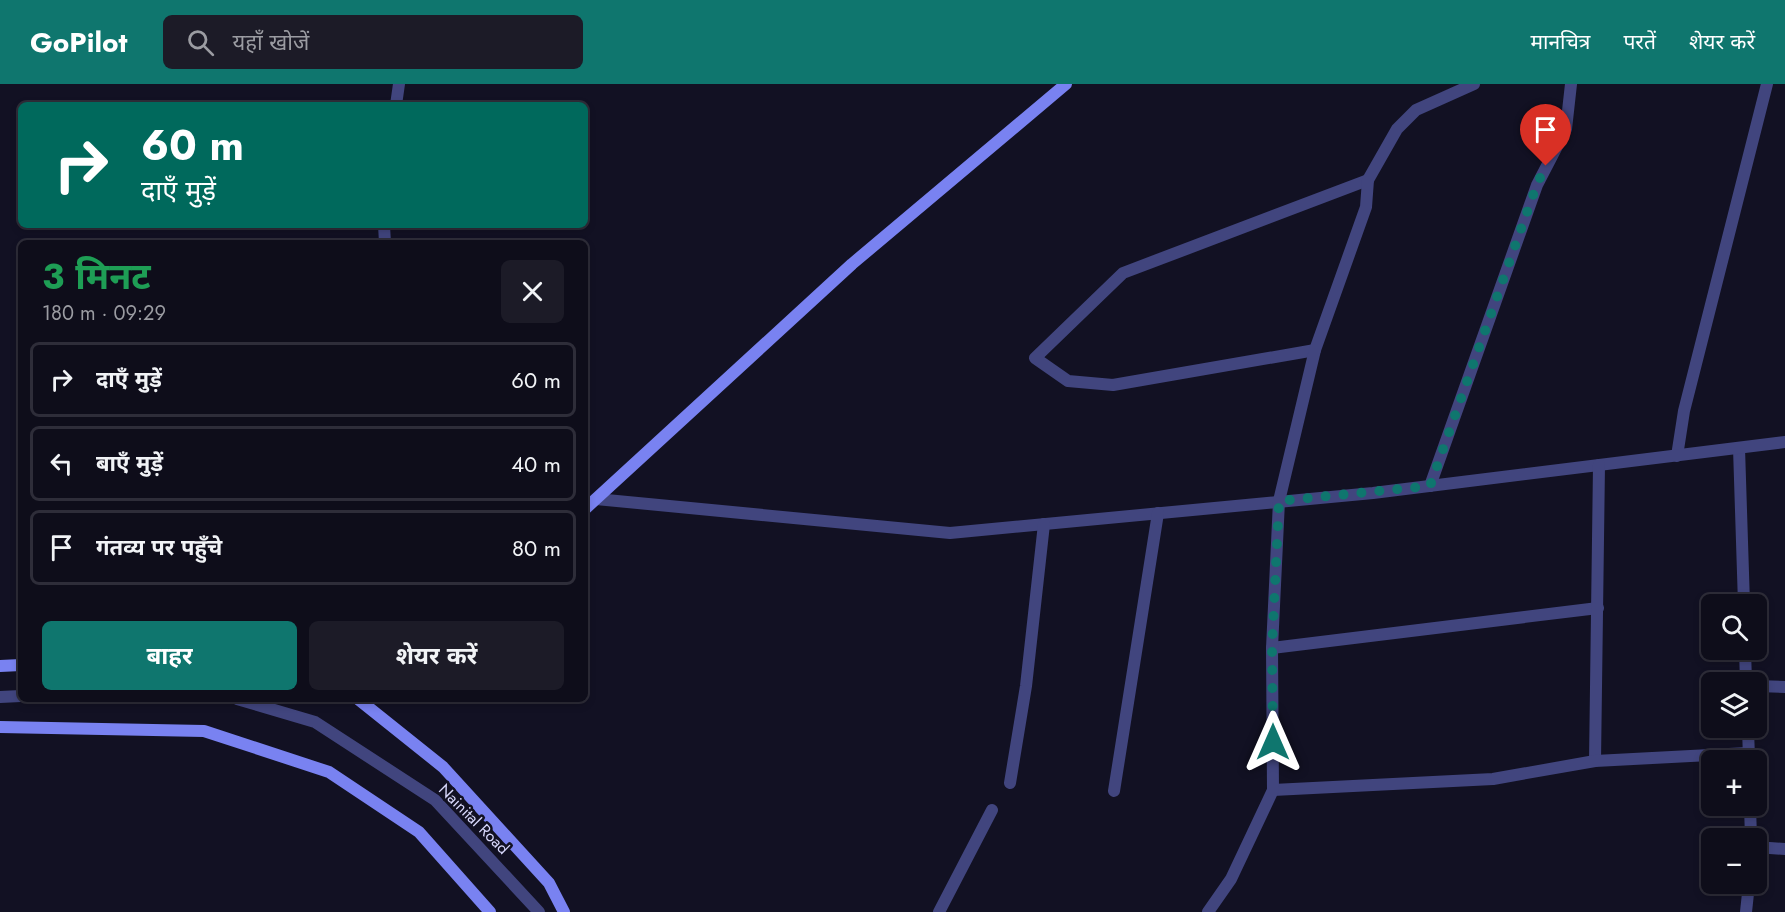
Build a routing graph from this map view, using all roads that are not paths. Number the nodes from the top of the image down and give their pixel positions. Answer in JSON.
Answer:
{"nodes":[{"id":1,"x":399,"y":84,"type":"edge"},
{"id":2,"x":1066,"y":84,"type":"edge"},
{"id":3,"x":1474,"y":84,"type":"edge"},
{"id":4,"x":1571,"y":84,"type":"edge"},
{"id":5,"x":1767,"y":84,"type":"edge"},
{"id":6,"x":396,"y":102,"type":"edge"},
{"id":7,"x":1368,"y":180,"type":"junction"},
{"id":8,"x":1315,"y":350,"type":"junction"},
{"id":9,"x":1785,"y":442,"type":"edge"},
{"id":10,"x":1739,"y":448,"type":"junction"},
{"id":11,"x":1677,"y":456,"type":"junction"},
{"id":12,"x":1599,"y":465,"type":"junction"},
{"id":13,"x":1430,"y":486,"type":"junction"},
{"id":14,"x":596,"y":499,"type":"junction"},
{"id":15,"x":1279,"y":501,"type":"junction"},
{"id":16,"x":588,"y":506,"type":"edge"},
{"id":17,"x":1158,"y":513,"type":"junction"},
{"id":18,"x":1044,"y":524,"type":"junction"},
{"id":19,"x":1744,"y":594,"type":"edge"},
{"id":20,"x":1598,"y":608,"type":"junction"},
{"id":21,"x":1272,"y":648,"type":"junction"},
{"id":22,"x":18,"y":665,"type":"edge"},
{"id":23,"x":0,"y":666,"type":"edge"},
{"id":24,"x":1767,"y":686,"type":"edge"},
{"id":25,"x":1785,"y":687,"type":"edge"},
{"id":26,"x":18,"y":696,"type":"edge"},
{"id":27,"x":0,"y":697,"type":"edge"},
{"id":28,"x":247,"y":702,"type":"edge"},
{"id":29,"x":363,"y":702,"type":"edge"},
{"id":30,"x":0,"y":727,"type":"edge"},
{"id":31,"x":1701,"y":758,"type":"edge"},
{"id":32,"x":1595,"y":761,"type":"junction"},
{"id":33,"x":1010,"y":783,"type":"dead end"},
{"id":34,"x":1273,"y":790,"type":"junction"},
{"id":35,"x":1114,"y":791,"type":"dead end"},
{"id":36,"x":992,"y":810,"type":"dead end"},
{"id":37,"x":1767,"y":847,"type":"edge"},
{"id":38,"x":1785,"y":849,"type":"edge"},
{"id":39,"x":1748,"y":894,"type":"edge"},
{"id":40,"x":490,"y":912,"type":"edge"},
{"id":41,"x":539,"y":912,"type":"edge"},
{"id":42,"x":564,"y":912,"type":"edge"},
{"id":43,"x":939,"y":912,"type":"edge"},
{"id":44,"x":1208,"y":912,"type":"edge"},
{"id":45,"x":1746,"y":912,"type":"edge"}],
"edges":[{"from":1,"to":6,"type":"street"},
{"from":2,"to":14,"type":"main road"},
{"from":3,"to":7,"type":"street"},
{"from":4,"to":13,"type":"street"},
{"from":5,"to":11,"type":"street"},
{"from":7,"to":8,"type":"street"},
{"from":7,"to":8,"type":"street"},
{"from":8,"to":15,"type":"street"},
{"from":9,"to":10,"type":"street"},
{"from":10,"to":11,"type":"street"},
{"from":10,"to":19,"type":"street"},
{"from":11,"to":12,"type":"street"},
{"from":12,"to":13,"type":"street"},
{"from":12,"to":20,"type":"street"},
{"from":13,"to":15,"type":"street"},
{"from":14,"to":16,"type":"main road"},
{"from":14,"to":18,"type":"street"},
{"from":15,"to":17,"type":"street"},
{"from":15,"to":21,"type":"street"},
{"from":17,"to":18,"type":"street"},
{"from":17,"to":35,"type":"street"},
{"from":18,"to":33,"type":"street"},
{"from":20,"to":21,"type":"street"},
{"from":20,"to":32,"type":"street"},
{"from":21,"to":34,"type":"street"},
{"from":22,"to":23,"type":"main road"},
{"from":24,"to":25,"type":"street"},
{"from":26,"to":27,"type":"street"},
{"from":28,"to":41,"type":"street","name":"Nainital Road"},
{"from":29,"to":42,"type":"main road"},
{"from":30,"to":40,"type":"main road"},
{"from":31,"to":32,"type":"street"},
{"from":32,"to":34,"type":"street"},
{"from":34,"to":44,"type":"street"},
{"from":36,"to":43,"type":"street"},
{"from":37,"to":38,"type":"street"},
{"from":39,"to":45,"type":"street"}]}
